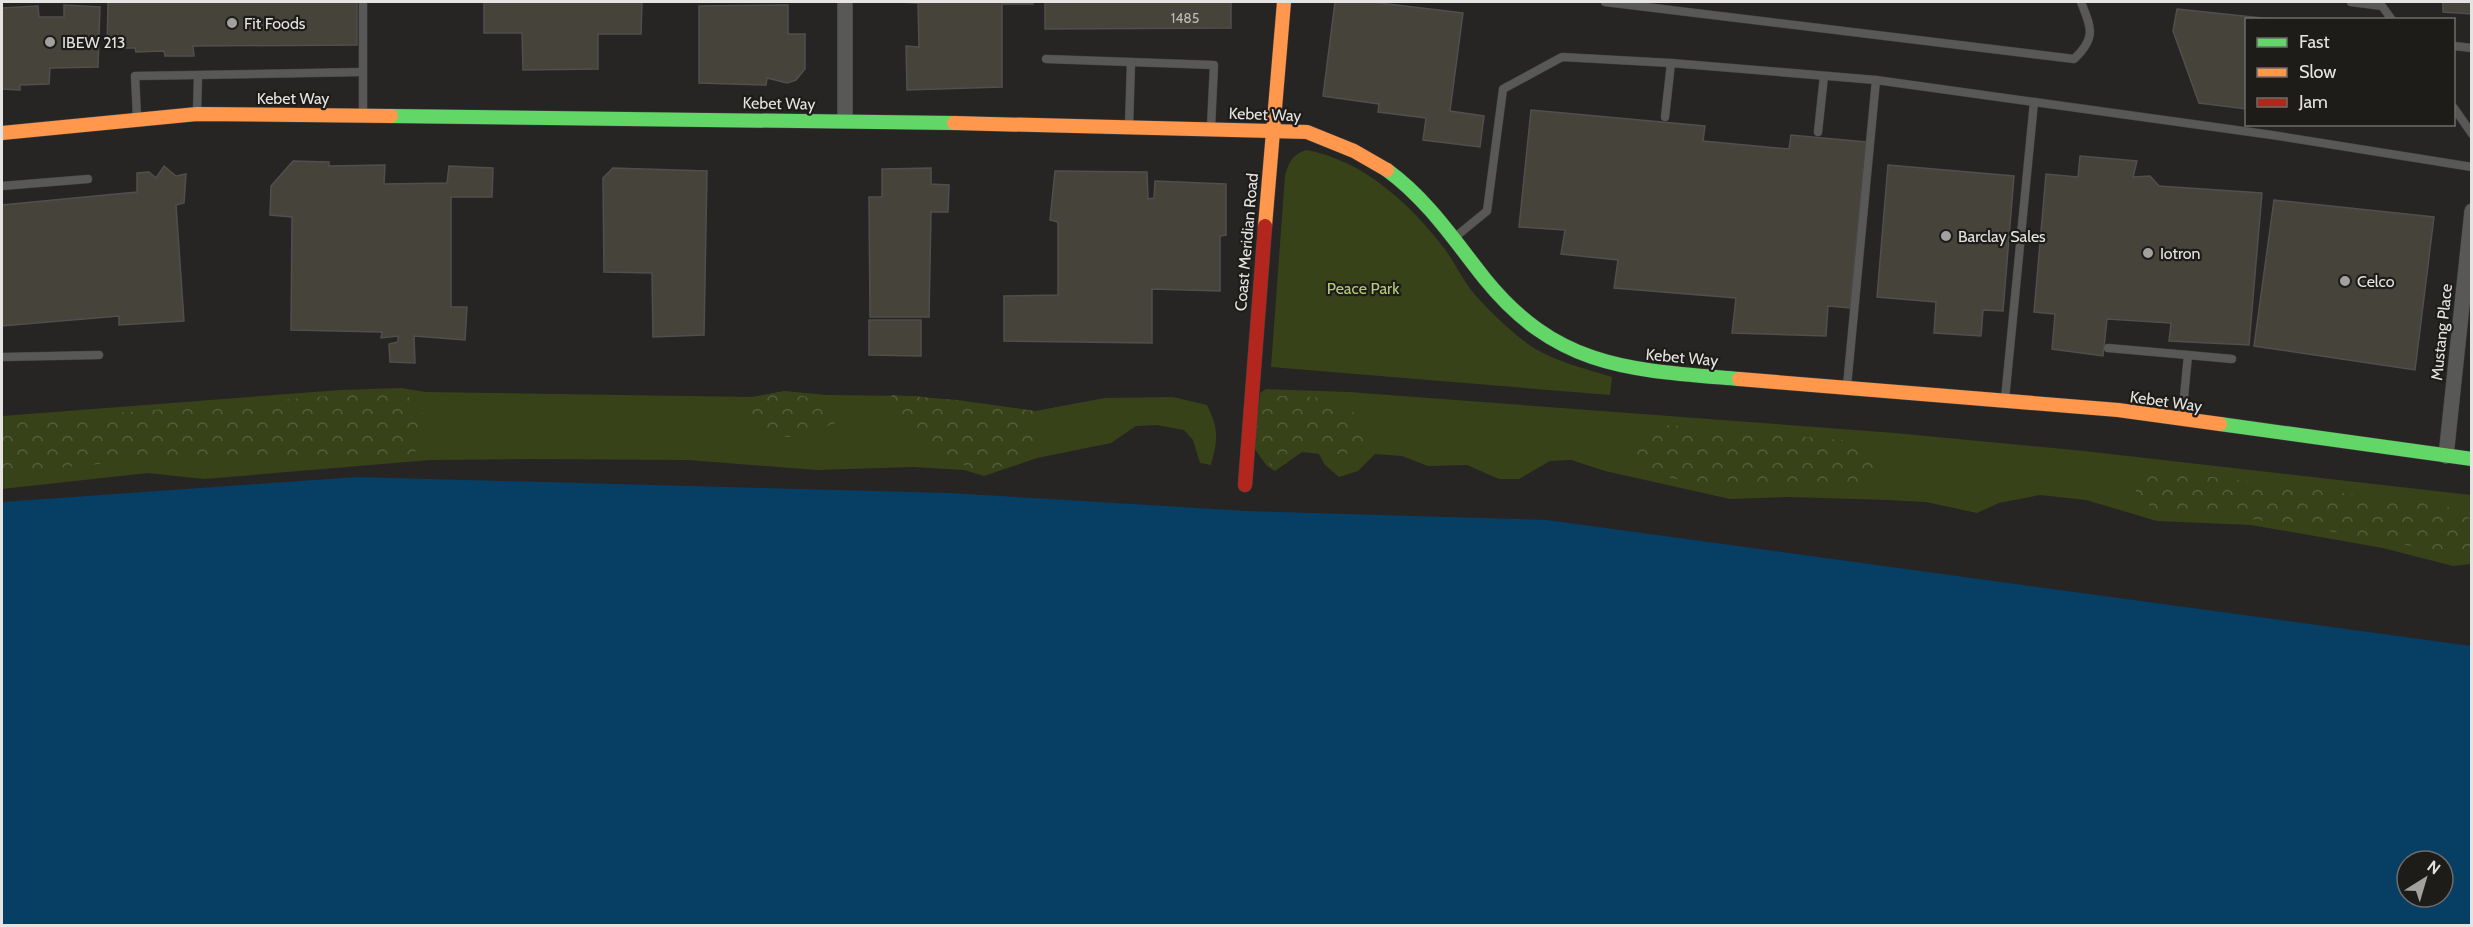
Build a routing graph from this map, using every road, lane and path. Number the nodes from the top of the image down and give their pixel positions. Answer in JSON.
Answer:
{"nodes":[{"id":1,"x":363,"y":2,"type":"edge"},
{"id":2,"x":845,"y":2,"type":"edge"},
{"id":3,"x":1284,"y":2,"type":"edge"},
{"id":4,"x":1605,"y":2,"type":"edge"},
{"id":5,"x":2081,"y":2,"type":"edge"},
{"id":6,"x":2351,"y":2,"type":"edge"},
{"id":7,"x":2382,"y":4,"type":"edge"},
{"id":8,"x":2391,"y":18,"type":"edge"},
{"id":9,"x":2455,"y":46,"type":"edge"},
{"id":10,"x":2472,"y":48,"type":"edge"},
{"id":11,"x":1046,"y":59,"type":"dead end"},
{"id":12,"x":1131,"y":62,"type":"junction"},
{"id":13,"x":1671,"y":63,"type":"junction"},
{"id":14,"x":363,"y":72,"type":"junction"},
{"id":15,"x":198,"y":76,"type":"junction"},
{"id":16,"x":1824,"y":76,"type":"junction"},
{"id":17,"x":1876,"y":80,"type":"junction"},
{"id":18,"x":2034,"y":102,"type":"junction"},
{"id":19,"x":2455,"y":109,"type":"edge"},
{"id":20,"x":197,"y":114,"type":"junction"},
{"id":21,"x":363,"y":116,"type":"junction"},
{"id":22,"x":1665,"y":117,"type":"dead end"},
{"id":23,"x":137,"y":119,"type":"junction"},
{"id":24,"x":845,"y":120,"type":"junction"},
{"id":25,"x":1129,"y":127,"type":"junction"},
{"id":26,"x":1211,"y":129,"type":"junction"},
{"id":27,"x":1272,"y":130,"type":"junction"},
{"id":28,"x":1818,"y":132,"type":"dead end"},
{"id":29,"x":2,"y":133,"type":"edge"},
{"id":30,"x":2472,"y":134,"type":"edge"},
{"id":31,"x":2472,"y":166,"type":"edge"},
{"id":32,"x":88,"y":179,"type":"dead end"},
{"id":33,"x":2,"y":186,"type":"edge"},
{"id":34,"x":2472,"y":211,"type":"edge"},
{"id":35,"x":1453,"y":238,"type":"junction"},
{"id":36,"x":2108,"y":348,"type":"dead end"},
{"id":37,"x":99,"y":355,"type":"dead end"},
{"id":38,"x":2188,"y":355,"type":"junction"},
{"id":39,"x":2,"y":357,"type":"edge"},
{"id":40,"x":2232,"y":359,"type":"dead end"},
{"id":41,"x":1847,"y":388,"type":"junction"},
{"id":42,"x":2005,"y":401,"type":"junction"},
{"id":43,"x":2182,"y":419,"type":"junction"},
{"id":44,"x":2446,"y":456,"type":"junction"},
{"id":45,"x":2472,"y":459,"type":"edge"},
{"id":46,"x":1245,"y":485,"type":"dead end"}],
"edges":[{"from":1,"to":14,"type":"lane"},
{"from":2,"to":24,"type":"street"},
{"from":3,"to":27,"type":"street","name":"Coast Meridian Road"},
{"from":4,"to":5,"type":"lane"},
{"from":6,"to":7,"type":"lane"},
{"from":7,"to":8,"type":"lane"},
{"from":9,"to":10,"type":"lane"},
{"from":11,"to":12,"type":"lane"},
{"from":12,"to":25,"type":"lane"},
{"from":12,"to":26,"type":"lane"},
{"from":13,"to":16,"type":"lane"},
{"from":13,"to":22,"type":"lane"},
{"from":13,"to":35,"type":"lane"},
{"from":14,"to":15,"type":"lane"},
{"from":14,"to":21,"type":"lane"},
{"from":15,"to":20,"type":"lane"},
{"from":15,"to":23,"type":"lane"},
{"from":16,"to":17,"type":"lane"},
{"from":16,"to":28,"type":"lane"},
{"from":17,"to":18,"type":"lane"},
{"from":17,"to":41,"type":"lane"},
{"from":18,"to":31,"type":"lane"},
{"from":18,"to":42,"type":"lane"},
{"from":19,"to":30,"type":"lane"},
{"from":20,"to":21,"type":"street","name":"Kebet Way"},
{"from":20,"to":23,"type":"street","name":"Kebet Way"},
{"from":21,"to":24,"type":"street","name":"Kebet Way"},
{"from":23,"to":29,"type":"street","name":"Kebet Way"},
{"from":24,"to":25,"type":"street","name":"Kebet Way"},
{"from":25,"to":26,"type":"street","name":"Kebet Way"},
{"from":26,"to":27,"type":"street","name":"Kebet Way"},
{"from":27,"to":35,"type":"street","name":"Kebet Way"},
{"from":27,"to":46,"type":"street","name":"Coast Meridian Road"},
{"from":32,"to":33,"type":"lane"},
{"from":34,"to":44,"type":"street","name":"Mustang Place"},
{"from":35,"to":41,"type":"street","name":"Kebet Way"},
{"from":36,"to":38,"type":"lane"},
{"from":37,"to":39,"type":"lane"},
{"from":38,"to":40,"type":"lane"},
{"from":38,"to":43,"type":"lane"},
{"from":41,"to":42,"type":"street","name":"Kebet Way"},
{"from":42,"to":43,"type":"street","name":"Kebet Way"},
{"from":43,"to":44,"type":"street","name":"Kebet Way"},
{"from":44,"to":45,"type":"street","name":"Kebet Way"}]}
